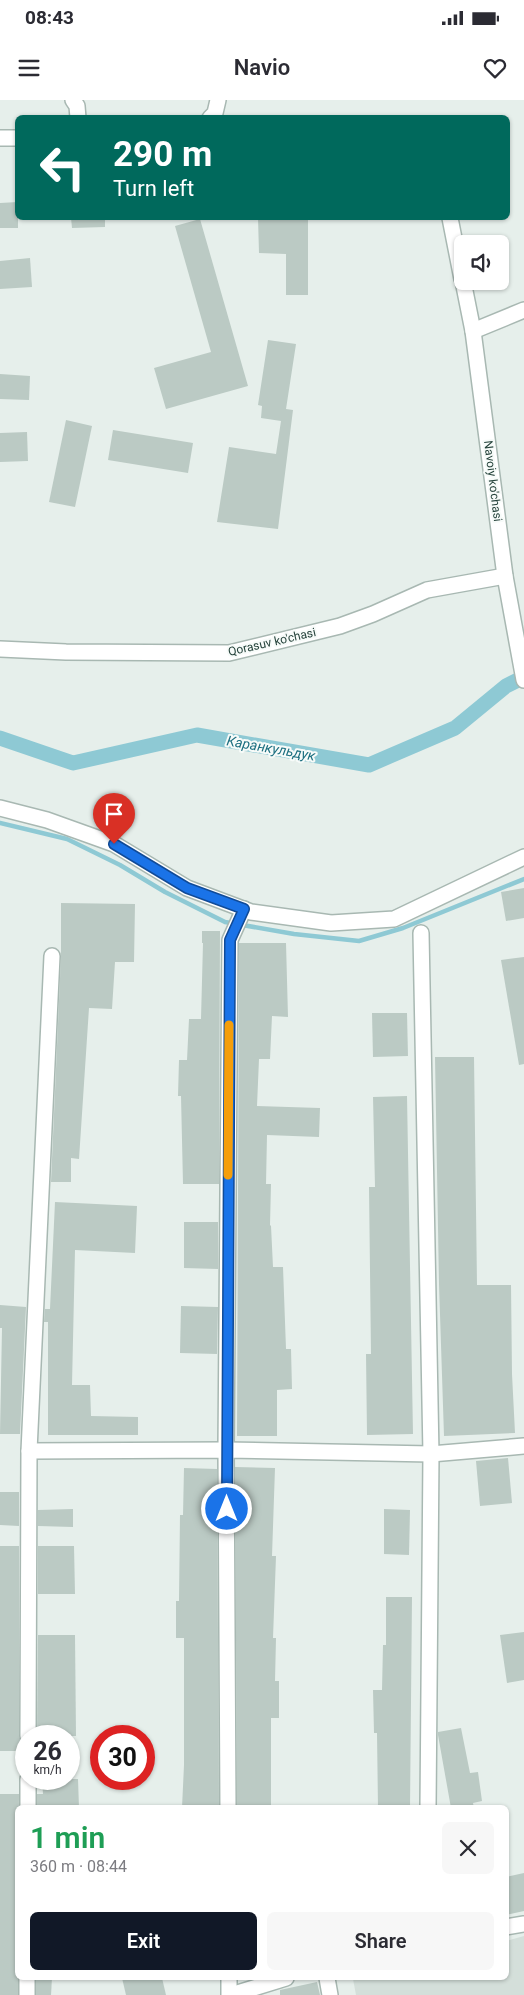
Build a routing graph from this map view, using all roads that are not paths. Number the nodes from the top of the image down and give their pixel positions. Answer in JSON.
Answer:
{"nodes":[{"id":1,"x":73,"y":100,"type":"edge"},
{"id":2,"x":218,"y":100,"type":"edge"},
{"id":3,"x":78,"y":115,"type":"edge"},
{"id":4,"x":214,"y":115,"type":"edge"},
{"id":5,"x":0,"y":138,"type":"edge"},
{"id":6,"x":15,"y":138,"type":"edge"},
{"id":7,"x":450,"y":220,"type":"edge"},
{"id":8,"x":454,"y":237,"type":"edge"},
{"id":9,"x":465,"y":290,"type":"edge"},
{"id":10,"x":524,"y":310,"type":"edge"},
{"id":11,"x":473,"y":331,"type":"junction"},
{"id":12,"x":505,"y":576,"type":"junction"},
{"id":13,"x":0,"y":649,"type":"edge"},
{"id":14,"x":524,"y":680,"type":"edge"},
{"id":15,"x":0,"y":808,"type":"edge"},
{"id":16,"x":524,"y":857,"type":"edge"},
{"id":17,"x":244,"y":909,"type":"junction"},
{"id":18,"x":421,"y":933,"type":"dead end"},
{"id":19,"x":52,"y":956,"type":"dead end"},
{"id":20,"x":524,"y":1447,"type":"edge"},
{"id":21,"x":226,"y":1450,"type":"junction"},
{"id":22,"x":29,"y":1452,"type":"junction"},
{"id":23,"x":431,"y":1454,"type":"junction"},
{"id":24,"x":28,"y":1725,"type":"edge"},
{"id":25,"x":28,"y":1790,"type":"edge"},
{"id":26,"x":28,"y":1805,"type":"edge"},
{"id":27,"x":228,"y":1805,"type":"edge"},
{"id":28,"x":428,"y":1805,"type":"edge"},
{"id":29,"x":524,"y":1924,"type":"edge"},
{"id":30,"x":509,"y":1926,"type":"edge"},
{"id":31,"x":27,"y":1980,"type":"edge"},
{"id":32,"x":229,"y":1980,"type":"edge"},
{"id":33,"x":279,"y":1980,"type":"edge"},
{"id":34,"x":327,"y":1980,"type":"edge"},
{"id":35,"x":27,"y":1995,"type":"edge"},
{"id":36,"x":230,"y":1995,"type":"edge"},
{"id":37,"x":330,"y":1995,"type":"edge"}],
"edges":[{"from":1,"to":3,"type":"street"},
{"from":2,"to":4,"type":"street"},
{"from":5,"to":6,"type":"street"},
{"from":7,"to":8,"type":"street","name":"Navoiy ko'chasi"},
{"from":9,"to":11,"type":"street","name":"Navoiy ko'chasi"},
{"from":10,"to":11,"type":"street"},
{"from":11,"to":12,"type":"street","name":"Navoiy ko'chasi"},
{"from":12,"to":13,"type":"street","name":"Qorasuv ko'chasi"},
{"from":12,"to":14,"type":"street","name":"Navoiy ko'chasi"},
{"from":15,"to":17,"type":"street"},
{"from":16,"to":17,"type":"street"},
{"from":17,"to":21,"type":"street"},
{"from":18,"to":23,"type":"street"},
{"from":19,"to":22,"type":"street"},
{"from":20,"to":23,"type":"street"},
{"from":21,"to":22,"type":"street"},
{"from":21,"to":23,"type":"street"},
{"from":21,"to":27,"type":"street"},
{"from":22,"to":24,"type":"street"},
{"from":23,"to":28,"type":"street"},
{"from":25,"to":26,"type":"street"},
{"from":29,"to":30,"type":"street"},
{"from":31,"to":35,"type":"street"},
{"from":32,"to":36,"type":"street"},
{"from":33,"to":36,"type":"street"},
{"from":34,"to":37,"type":"street"}]}
